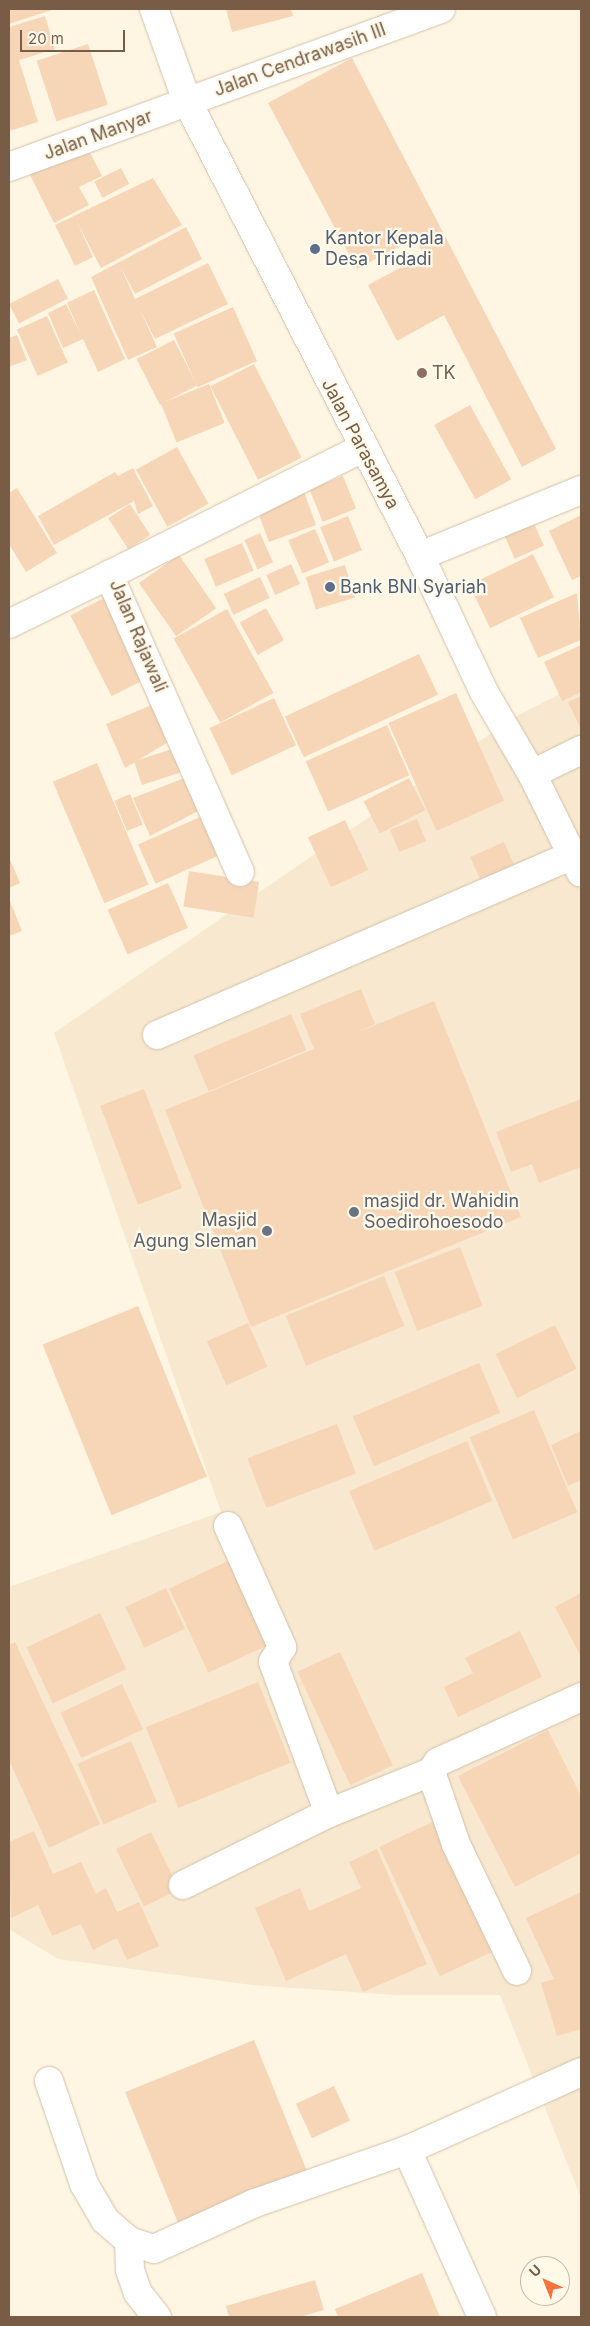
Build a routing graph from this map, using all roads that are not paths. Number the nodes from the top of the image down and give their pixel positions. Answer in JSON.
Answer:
{"nodes":[{"id":1,"x":154,"y":9,"type":"edge"},
{"id":2,"x":441,"y":9,"type":"edge"},
{"id":3,"x":187,"y":101,"type":"junction"},
{"id":4,"x":9,"y":167,"type":"edge"},
{"id":5,"x":361,"y":449,"type":"junction"},
{"id":6,"x":581,"y":490,"type":"edge"},
{"id":7,"x":420,"y":556,"type":"junction"},
{"id":8,"x":109,"y":575,"type":"junction"},
{"id":9,"x":9,"y":624,"type":"edge"},
{"id":10,"x":581,"y":750,"type":"edge"},
{"id":11,"x":532,"y":774,"type":"junction"},
{"id":12,"x":577,"y":864,"type":"edge"},
{"id":13,"x":240,"y":872,"type":"dead end"},
{"id":14,"x":157,"y":1035,"type":"dead end"},
{"id":15,"x":228,"y":1526,"type":"dead end"},
{"id":16,"x":581,"y":1697,"type":"edge"},
{"id":17,"x":431,"y":1772,"type":"junction"},
{"id":18,"x":329,"y":1813,"type":"junction"},
{"id":19,"x":183,"y":1885,"type":"dead end"},
{"id":20,"x":517,"y":1972,"type":"dead end"},
{"id":21,"x":581,"y":2072,"type":"edge"},
{"id":22,"x":49,"y":2081,"type":"dead end"},
{"id":23,"x":407,"y":2150,"type":"junction"},
{"id":24,"x":129,"y":2242,"type":"junction"},
{"id":25,"x":157,"y":2317,"type":"edge"},
{"id":26,"x":482,"y":2317,"type":"edge"}],
"edges":[{"from":1,"to":3,"type":"street","name":"Jalan Parasamya"},
{"from":2,"to":3,"type":"street","name":"Jalan Cendrawasih III"},
{"from":3,"to":4,"type":"street","name":"Jalan Manyar"},
{"from":3,"to":5,"type":"street","name":"Jalan Parasamya"},
{"from":5,"to":7,"type":"street","name":"Jalan Parasamya"},
{"from":5,"to":8,"type":"street","name":"Jalan Rajawali"},
{"from":6,"to":7,"type":"street"},
{"from":7,"to":11,"type":"street","name":"Jalan Parasamya"},
{"from":8,"to":9,"type":"street"},
{"from":8,"to":13,"type":"street","name":"Jalan Rajawali"},
{"from":10,"to":11,"type":"street"},
{"from":11,"to":12,"type":"street","name":"Jalan Parasamya"},
{"from":12,"to":14,"type":"street"},
{"from":15,"to":18,"type":"street"},
{"from":16,"to":17,"type":"street"},
{"from":17,"to":18,"type":"street"},
{"from":17,"to":20,"type":"street"},
{"from":18,"to":19,"type":"street"},
{"from":21,"to":23,"type":"street"},
{"from":22,"to":24,"type":"street"},
{"from":23,"to":24,"type":"street"},
{"from":23,"to":26,"type":"street"},
{"from":24,"to":25,"type":"street"}]}
